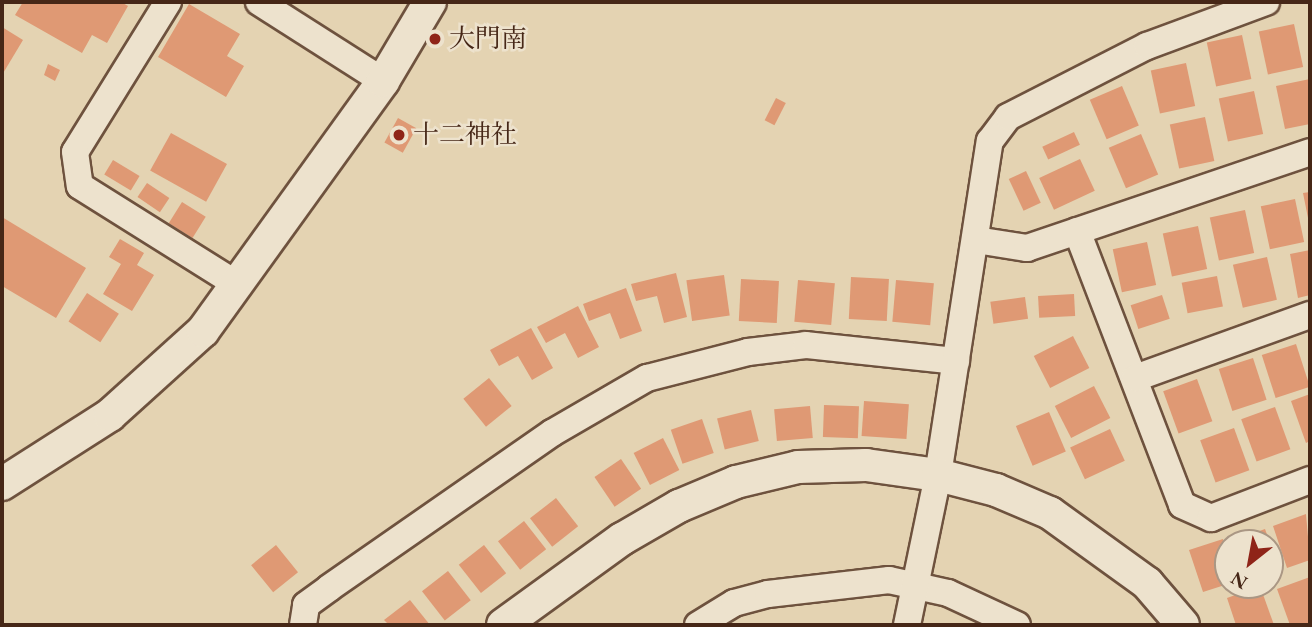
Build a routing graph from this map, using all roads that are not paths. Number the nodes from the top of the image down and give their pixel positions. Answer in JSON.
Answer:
{"nodes":[{"id":1,"x":168,"y":2,"type":"edge"},
{"id":2,"x":258,"y":2,"type":"edge"},
{"id":3,"x":430,"y":2,"type":"edge"},
{"id":4,"x":1266,"y":2,"type":"edge"},
{"id":5,"x":383,"y":81,"type":"junction"},
{"id":6,"x":1310,"y":152,"type":"edge"},
{"id":7,"x":1077,"y":231,"type":"junction"},
{"id":8,"x":976,"y":240,"type":"junction"},
{"id":9,"x":238,"y":285,"type":"junction"},
{"id":10,"x":1310,"y":314,"type":"edge"},
{"id":11,"x":956,"y":361,"type":"junction"},
{"id":12,"x":1135,"y":378,"type":"junction"},
{"id":13,"x":938,"y":475,"type":"junction"},
{"id":14,"x":1310,"y":480,"type":"edge"},
{"id":15,"x":2,"y":484,"type":"edge"},
{"id":16,"x":917,"y":585,"type":"junction"},
{"id":17,"x":303,"y":625,"type":"edge"},
{"id":18,"x":503,"y":625,"type":"edge"},
{"id":19,"x":698,"y":625,"type":"edge"},
{"id":20,"x":907,"y":625,"type":"edge"},
{"id":21,"x":1017,"y":625,"type":"edge"},
{"id":22,"x":1183,"y":625,"type":"edge"}],
"edges":[{"from":1,"to":9,"type":"street"},
{"from":2,"to":5,"type":"street"},
{"from":3,"to":5,"type":"street"},
{"from":4,"to":8,"type":"street"},
{"from":5,"to":9,"type":"street"},
{"from":6,"to":7,"type":"street"},
{"from":7,"to":8,"type":"street"},
{"from":7,"to":12,"type":"street"},
{"from":8,"to":11,"type":"street"},
{"from":9,"to":15,"type":"street"},
{"from":10,"to":12,"type":"street"},
{"from":11,"to":13,"type":"street"},
{"from":11,"to":17,"type":"street"},
{"from":12,"to":14,"type":"street"},
{"from":13,"to":16,"type":"street"},
{"from":13,"to":18,"type":"street"},
{"from":13,"to":22,"type":"street"},
{"from":16,"to":19,"type":"street"},
{"from":16,"to":20,"type":"street"},
{"from":16,"to":21,"type":"street"}]}
